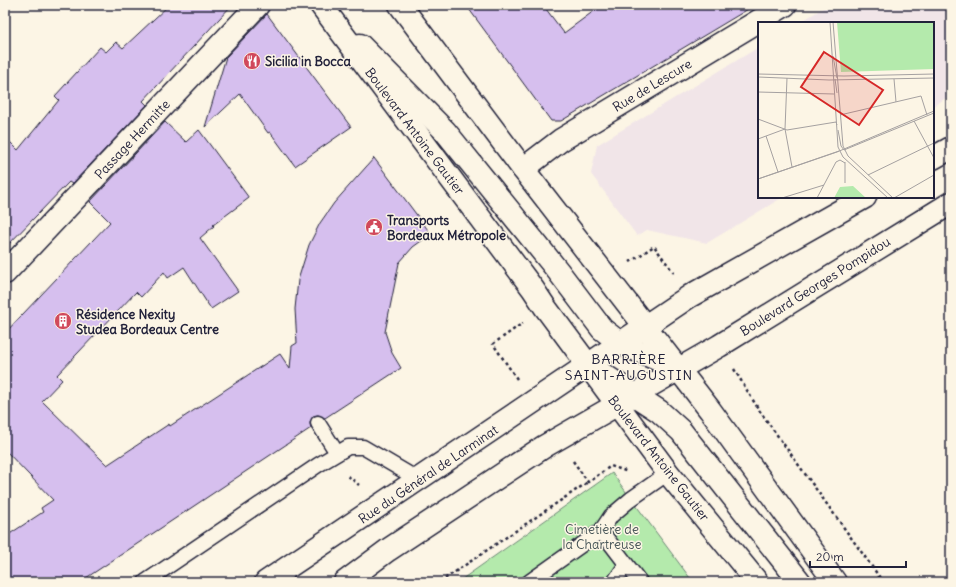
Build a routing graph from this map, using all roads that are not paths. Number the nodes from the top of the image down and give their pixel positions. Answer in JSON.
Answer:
{"nodes":[{"id":1,"x":258,"y":5,"type":"edge"},
{"id":2,"x":400,"y":5,"type":"edge"},
{"id":3,"x":784,"y":5,"type":"edge"},
{"id":4,"x":324,"y":8,"type":"edge"},
{"id":5,"x":951,"y":148,"type":"edge"},
{"id":6,"x":934,"y":157,"type":"edge"},
{"id":7,"x":523,"y":170,"type":"junction"},
{"id":8,"x":863,"y":198,"type":"edge"},
{"id":9,"x":951,"y":203,"type":"edge"},
{"id":10,"x":5,"y":272,"type":"edge"},
{"id":11,"x":645,"y":326,"type":"junction"},
{"id":12,"x":620,"y":343,"type":"junction"},
{"id":13,"x":589,"y":365,"type":"junction"},
{"id":14,"x":679,"y":369,"type":"junction"},
{"id":15,"x":626,"y":400,"type":"junction"},
{"id":16,"x":318,"y":423,"type":"dead end"},
{"id":17,"x":337,"y":453,"type":"junction"},
{"id":18,"x":668,"y":473,"type":"junction"},
{"id":19,"x":420,"y":480,"type":"junction"},
{"id":20,"x":601,"y":531,"type":"junction"},
{"id":21,"x":627,"y":566,"type":"junction"},
{"id":22,"x":145,"y":582,"type":"edge"},
{"id":23,"x":266,"y":582,"type":"edge"},
{"id":24,"x":345,"y":582,"type":"edge"},
{"id":25,"x":529,"y":582,"type":"edge"},
{"id":26,"x":614,"y":582,"type":"edge"},
{"id":27,"x":640,"y":582,"type":"edge"},
{"id":28,"x":757,"y":582,"type":"edge"},
{"id":29,"x":800,"y":582,"type":"edge"},
{"id":30,"x":835,"y":582,"type":"edge"}],
"edges":[{"from":1,"to":10,"type":"main road","name":"Passage Hermitte"},
{"from":2,"to":7,"type":"main road"},
{"from":3,"to":7,"type":"main road","name":"Rue de Lescure"},
{"from":4,"to":12,"type":"main road"},
{"from":4,"to":13,"type":"main road","name":"Boulevard Antoine Gautier"},
{"from":5,"to":6,"type":"main road"},
{"from":7,"to":11,"type":"main road"},
{"from":8,"to":11,"type":"main road"},
{"from":9,"to":14,"type":"main road","name":"Boulevard Georges Pompidou"},
{"from":11,"to":12,"type":"main road","name":"Rue du Général de Larminat"},
{"from":11,"to":14,"type":"main road"},
{"from":12,"to":13,"type":"main road","name":"Rue du Général de Larminat"},
{"from":12,"to":14,"type":"main road"},
{"from":13,"to":15,"type":"main road","name":"Boulevard Antoine Gautier"},
{"from":13,"to":19,"type":"main road","name":"Rue du Général de Larminat"},
{"from":14,"to":15,"type":"main road","name":"Boulevard Georges Pompidou"},
{"from":14,"to":30,"type":"main road"},
{"from":15,"to":18,"type":"main road","name":"Boulevard Antoine Gautier"},
{"from":15,"to":24,"type":"main road"},
{"from":15,"to":29,"type":"main road"},
{"from":16,"to":17,"type":"lane"},
{"from":17,"to":19,"type":"lane"},
{"from":17,"to":22,"type":"lane"},
{"from":18,"to":20,"type":"lane"},
{"from":18,"to":28,"type":"main road","name":"Boulevard Antoine Gautier"},
{"from":19,"to":23,"type":"main road","name":"Rue du Général de Larminat"},
{"from":20,"to":21,"type":"lane"},
{"from":20,"to":25,"type":"lane"},
{"from":21,"to":26,"type":"lane"},
{"from":21,"to":27,"type":"lane"}]}
